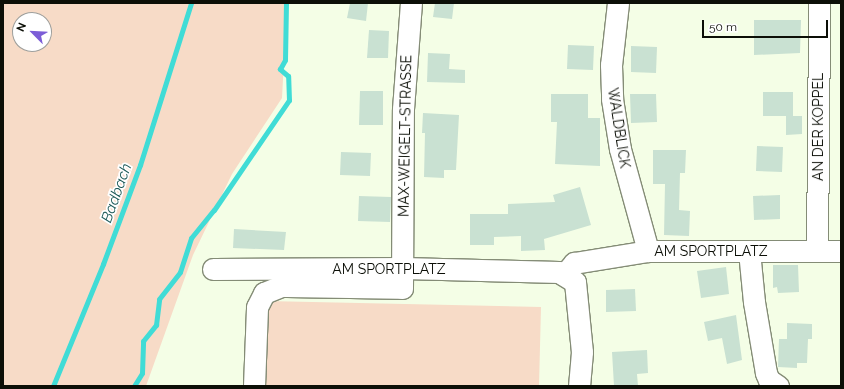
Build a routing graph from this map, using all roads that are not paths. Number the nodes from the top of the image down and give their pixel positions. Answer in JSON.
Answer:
{"nodes":[{"id":1,"x":411,"y":3,"type":"edge"},
{"id":2,"x":618,"y":3,"type":"edge"},
{"id":3,"x":819,"y":3,"type":"edge"},
{"id":4,"x":648,"y":251,"type":"junction"},
{"id":5,"x":749,"y":251,"type":"junction"},
{"id":6,"x":817,"y":251,"type":"junction"},
{"id":7,"x":841,"y":251,"type":"edge"},
{"id":8,"x":403,"y":268,"type":"junction"},
{"id":9,"x":213,"y":269,"type":"dead end"},
{"id":10,"x":564,"y":275,"type":"junction"},
{"id":11,"x":254,"y":386,"type":"edge"},
{"id":12,"x":580,"y":386,"type":"edge"},
{"id":13,"x":778,"y":386,"type":"edge"}],
"edges":[{"from":1,"to":8,"type":"street","name":"MAX-WEIGELT-STRASSE"},
{"from":2,"to":4,"type":"street","name":"WALDBLICK"},
{"from":3,"to":6,"type":"street","name":"AN DER KOPPEL"},
{"from":4,"to":5,"type":"street","name":"AM SPORTPLATZ"},
{"from":4,"to":10,"type":"street","name":"AM SPORTPLATZ"},
{"from":5,"to":6,"type":"street","name":"AM SPORTPLATZ"},
{"from":5,"to":13,"type":"street"},
{"from":6,"to":7,"type":"street","name":"AM SPORTPLATZ"},
{"from":8,"to":9,"type":"street","name":"AM SPORTPLATZ"},
{"from":8,"to":10,"type":"street","name":"AM SPORTPLATZ"},
{"from":8,"to":11,"type":"street","name":"MAX-WEIGELT-STRASSE"},
{"from":10,"to":12,"type":"street"}]}
